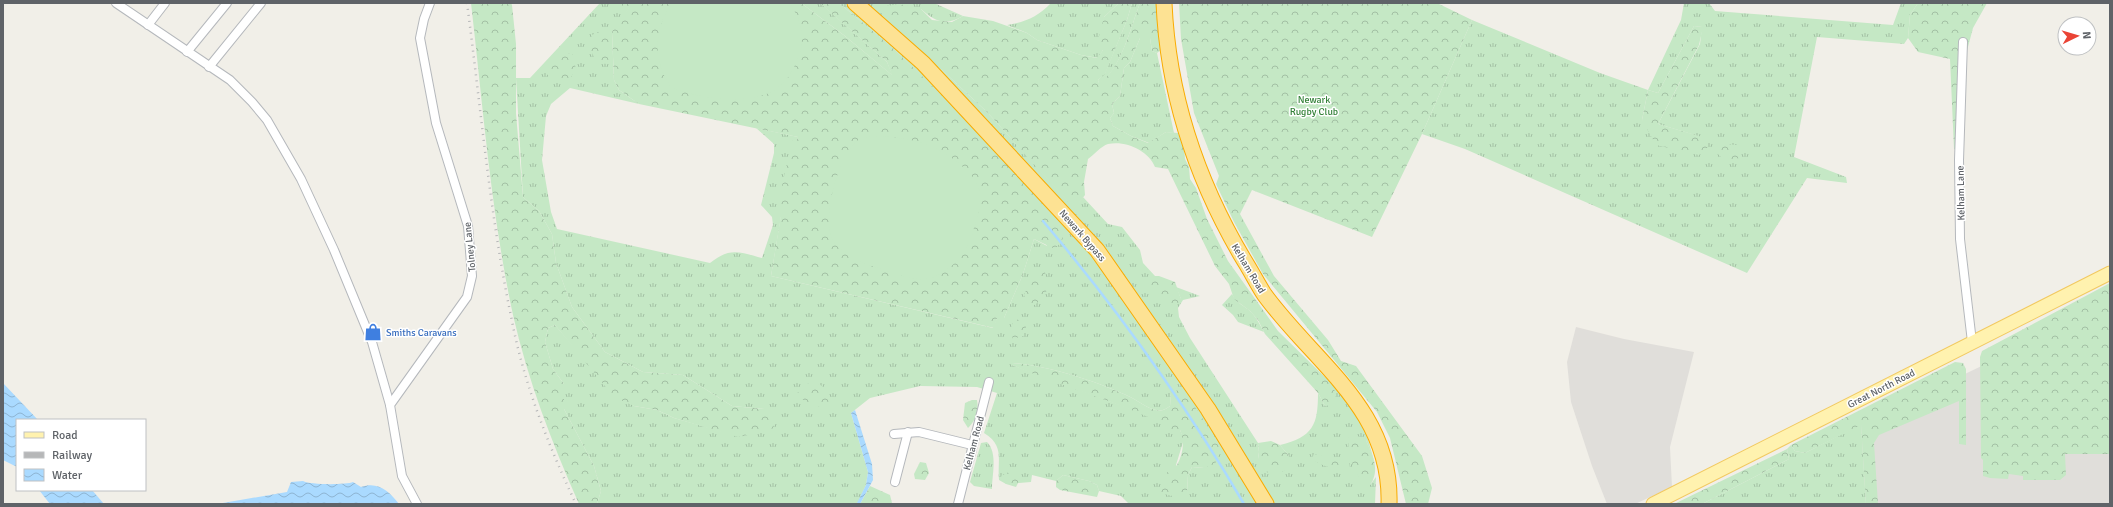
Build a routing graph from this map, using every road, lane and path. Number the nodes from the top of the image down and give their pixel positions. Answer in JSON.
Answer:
{"nodes":[{"id":1,"x":116,"y":3,"type":"edge"},
{"id":2,"x":165,"y":3,"type":"edge"},
{"id":3,"x":227,"y":3,"type":"edge"},
{"id":4,"x":261,"y":3,"type":"edge"},
{"id":5,"x":430,"y":3,"type":"edge"},
{"id":6,"x":855,"y":3,"type":"edge"},
{"id":7,"x":1164,"y":3,"type":"edge"},
{"id":8,"x":148,"y":25,"type":"junction"},
{"id":9,"x":1963,"y":42,"type":"dead end"},
{"id":10,"x":187,"y":52,"type":"junction"},
{"id":11,"x":209,"y":67,"type":"junction"},
{"id":12,"x":2110,"y":273,"type":"edge"},
{"id":13,"x":1972,"y":342,"type":"junction"},
{"id":14,"x":989,"y":382,"type":"dead end"},
{"id":15,"x":390,"y":404,"type":"junction"},
{"id":16,"x":908,"y":432,"type":"junction"},
{"id":17,"x":894,"y":434,"type":"dead end"},
{"id":18,"x":972,"y":445,"type":"junction"},
{"id":19,"x":895,"y":482,"type":"dead end"},
{"id":20,"x":417,"y":504,"type":"edge"},
{"id":21,"x":958,"y":504,"type":"edge"},
{"id":22,"x":1266,"y":504,"type":"edge"},
{"id":23,"x":1389,"y":504,"type":"edge"},
{"id":24,"x":1653,"y":504,"type":"edge"}],
"edges":[{"from":1,"to":8,"type":"street"},
{"from":2,"to":8,"type":"street"},
{"from":3,"to":10,"type":"street"},
{"from":4,"to":11,"type":"street"},
{"from":5,"to":15,"type":"street","name":"Tolney Lane"},
{"from":6,"to":22,"type":"highway","name":"Newark Bypass"},
{"from":7,"to":23,"type":"highway","name":"Kelham Road"},
{"from":8,"to":10,"type":"street"},
{"from":9,"to":13,"type":"street","name":"Kelham Lane"},
{"from":10,"to":11,"type":"street"},
{"from":11,"to":15,"type":"street"},
{"from":12,"to":13,"type":"main road","name":"Great North Road"},
{"from":13,"to":24,"type":"main road","name":"Great North Road"},
{"from":14,"to":18,"type":"street","name":"Kelham Road"},
{"from":15,"to":20,"type":"street"},
{"from":16,"to":17,"type":"street"},
{"from":16,"to":18,"type":"street"},
{"from":16,"to":19,"type":"street"},
{"from":18,"to":21,"type":"street","name":"Kelham Road"}]}
